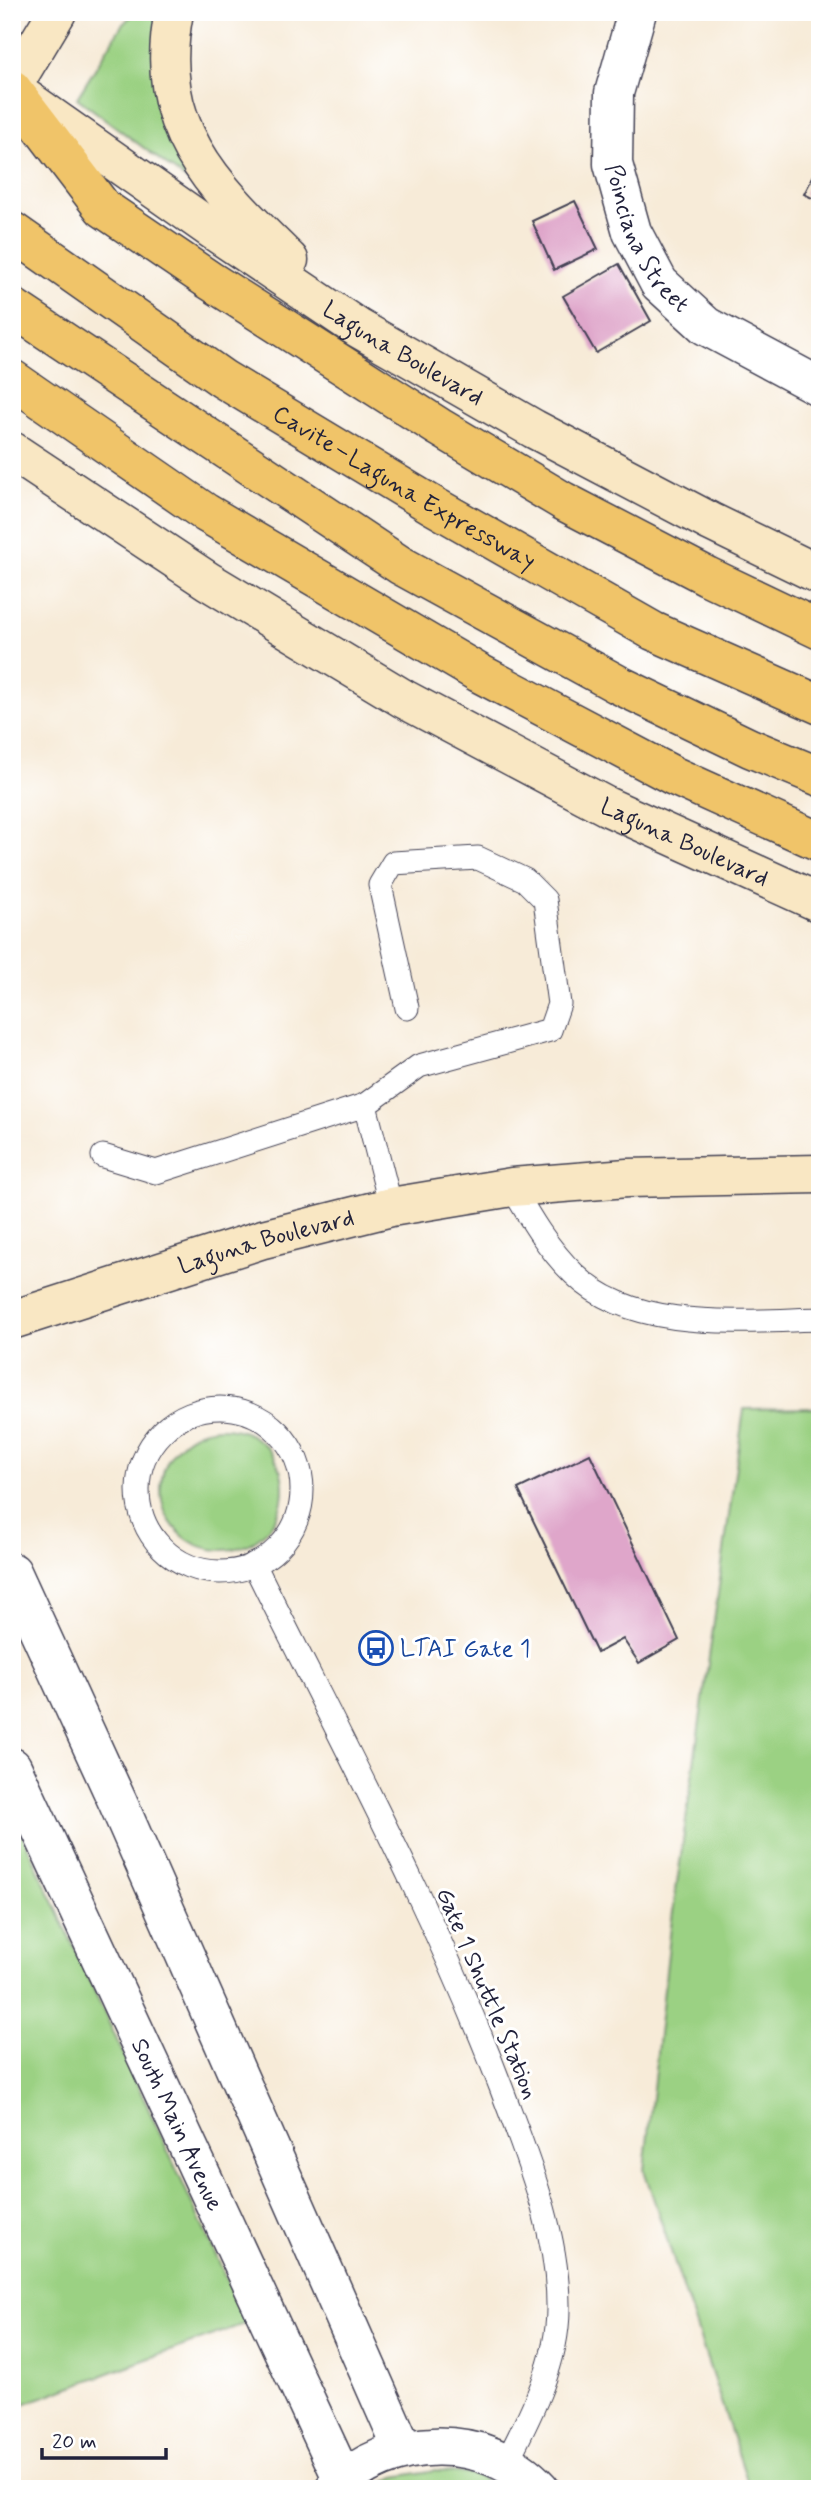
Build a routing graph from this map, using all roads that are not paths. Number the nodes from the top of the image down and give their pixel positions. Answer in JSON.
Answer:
{"nodes":[{"id":1,"x":57,"y":12,"type":"edge"},
{"id":2,"x":174,"y":12,"type":"edge"},
{"id":3,"x":637,"y":12,"type":"edge"},
{"id":4,"x":12,"y":88,"type":"edge"},
{"id":5,"x":12,"y":232,"type":"edge"},
{"id":6,"x":15,"y":309,"type":"edge"},
{"id":7,"x":358,"y":328,"type":"junction"},
{"id":8,"x":12,"y":379,"type":"edge"},
{"id":9,"x":820,"y":387,"type":"edge"},
{"id":10,"x":12,"y":451,"type":"edge"},
{"id":11,"x":54,"y":481,"type":"junction"},
{"id":12,"x":12,"y":482,"type":"edge"},
{"id":13,"x":820,"y":575,"type":"edge"},
{"id":14,"x":820,"y":630,"type":"edge"},
{"id":15,"x":820,"y":705,"type":"edge"},
{"id":16,"x":820,"y":777,"type":"edge"},
{"id":17,"x":820,"y":842,"type":"edge"},
{"id":18,"x":820,"y":903,"type":"edge"},
{"id":19,"x":407,"y":1008,"type":"dead end"},
{"id":20,"x":365,"y":1105,"type":"junction"},
{"id":21,"x":103,"y":1156,"type":"dead end"},
{"id":22,"x":820,"y":1174,"type":"edge"},
{"id":23,"x":512,"y":1187,"type":"junction"},
{"id":24,"x":391,"y":1207,"type":"junction"},
{"id":25,"x":820,"y":1319,"type":"edge"},
{"id":26,"x":12,"y":1320,"type":"edge"},
{"id":27,"x":254,"y":1564,"type":"junction"},
{"id":28,"x":12,"y":1572,"type":"edge"},
{"id":29,"x":12,"y":1767,"type":"edge"},
{"id":30,"x":403,"y":2449,"type":"junction"},
{"id":31,"x":506,"y":2463,"type":"junction"},
{"id":32,"x":339,"y":2484,"type":"edge"},
{"id":33,"x":540,"y":2489,"type":"edge"}],
"edges":[{"from":1,"to":4,"type":"main road"},
{"from":2,"to":7,"type":"main road"},
{"from":3,"to":9,"type":"street","name":"Poinciana Street"},
{"from":4,"to":7,"type":"main road","name":"Laguna Boulevard"},
{"from":4,"to":14,"type":"highway"},
{"from":5,"to":15,"type":"highway","name":"Cavite–Laguna Expressway"},
{"from":6,"to":16,"type":"highway"},
{"from":7,"to":13,"type":"main road","name":"Laguna Boulevard"},
{"from":8,"to":17,"type":"highway"},
{"from":10,"to":11,"type":"main road","name":"Laguna Boulevard"},
{"from":11,"to":12,"type":"main road"},
{"from":11,"to":18,"type":"main road","name":"Laguna Boulevard"},
{"from":19,"to":20,"type":"lane"},
{"from":20,"to":21,"type":"lane"},
{"from":20,"to":24,"type":"lane"},
{"from":22,"to":23,"type":"main road","name":"Laguna Boulevard"},
{"from":23,"to":24,"type":"main road","name":"Laguna Boulevard"},
{"from":23,"to":25,"type":"lane"},
{"from":24,"to":26,"type":"main road","name":"Laguna Boulevard"},
{"from":27,"to":27,"type":"lane"},
{"from":27,"to":31,"type":"lane","name":"Gate 1 Shuttle Station"},
{"from":28,"to":30,"type":"street"},
{"from":29,"to":32,"type":"street","name":"South Main Avenue"},
{"from":30,"to":31,"type":"street"},
{"from":30,"to":32,"type":"street"},
{"from":31,"to":33,"type":"street"}]}
